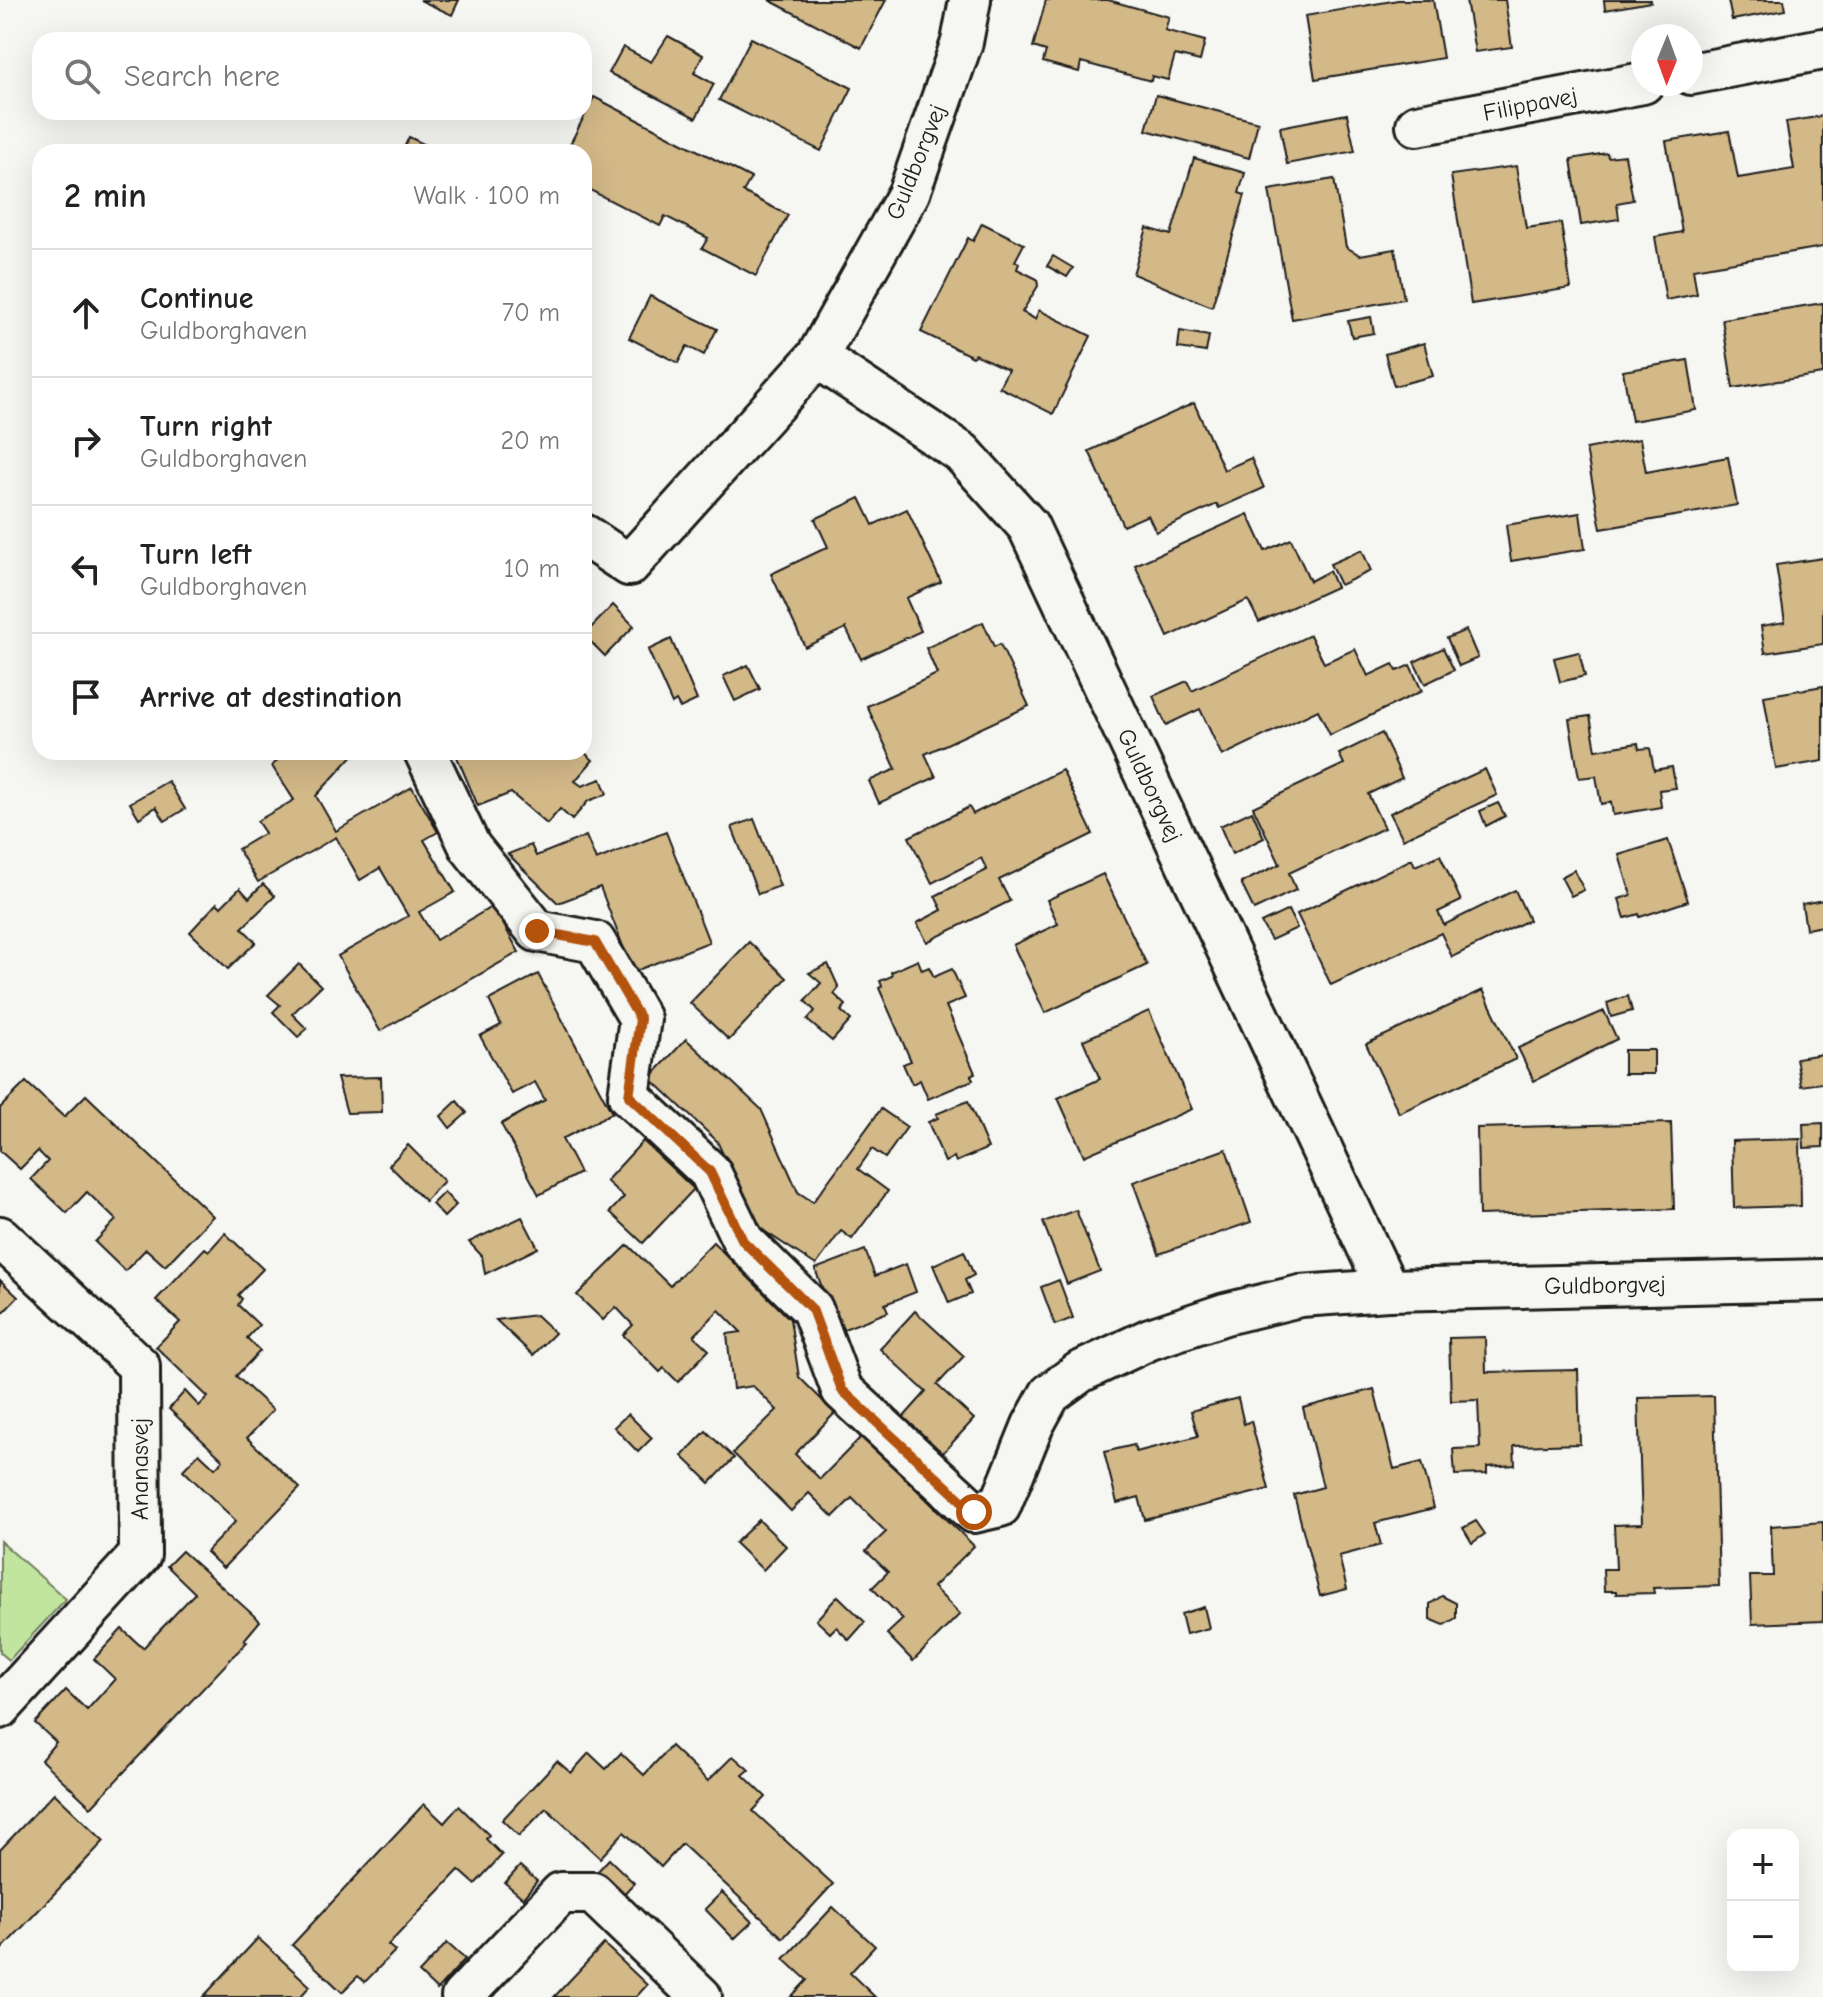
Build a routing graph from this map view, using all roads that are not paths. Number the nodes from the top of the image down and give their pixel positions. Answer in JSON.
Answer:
{"nodes":[{"id":1,"x":970,"y":0,"type":"edge"},
{"id":2,"x":1823,"y":49,"type":"edge"},
{"id":3,"x":1703,"y":72,"type":"edge"},
{"id":4,"x":1631,"y":85,"type":"edge"},
{"id":5,"x":1417,"y":125,"type":"dead end"},
{"id":6,"x":817,"y":357,"type":"junction"},
{"id":7,"x":592,"y":540,"type":"edge"},
{"id":8,"x":429,"y":760,"type":"edge"},
{"id":9,"x":0,"y":1237,"type":"edge"},
{"id":10,"x":1823,"y":1280,"type":"edge"},
{"id":11,"x":1388,"y":1290,"type":"junction"},
{"id":12,"x":0,"y":1708,"type":"edge"},
{"id":13,"x":462,"y":1997,"type":"edge"},
{"id":14,"x":701,"y":1997,"type":"edge"}],
"edges":[{"from":1,"to":6,"type":"street","name":"Guldborgvej"},
{"from":2,"to":3,"type":"street"},
{"from":4,"to":5,"type":"street","name":"Filippavej"},
{"from":6,"to":7,"type":"street","name":"Guldborgvej"},
{"from":6,"to":11,"type":"street","name":"Guldborgvej"},
{"from":8,"to":11,"type":"street","name":"Guldborgvej"},
{"from":9,"to":12,"type":"street","name":"Ananasvej"},
{"from":10,"to":11,"type":"street","name":"Guldborgvej"},
{"from":13,"to":14,"type":"street"}]}
